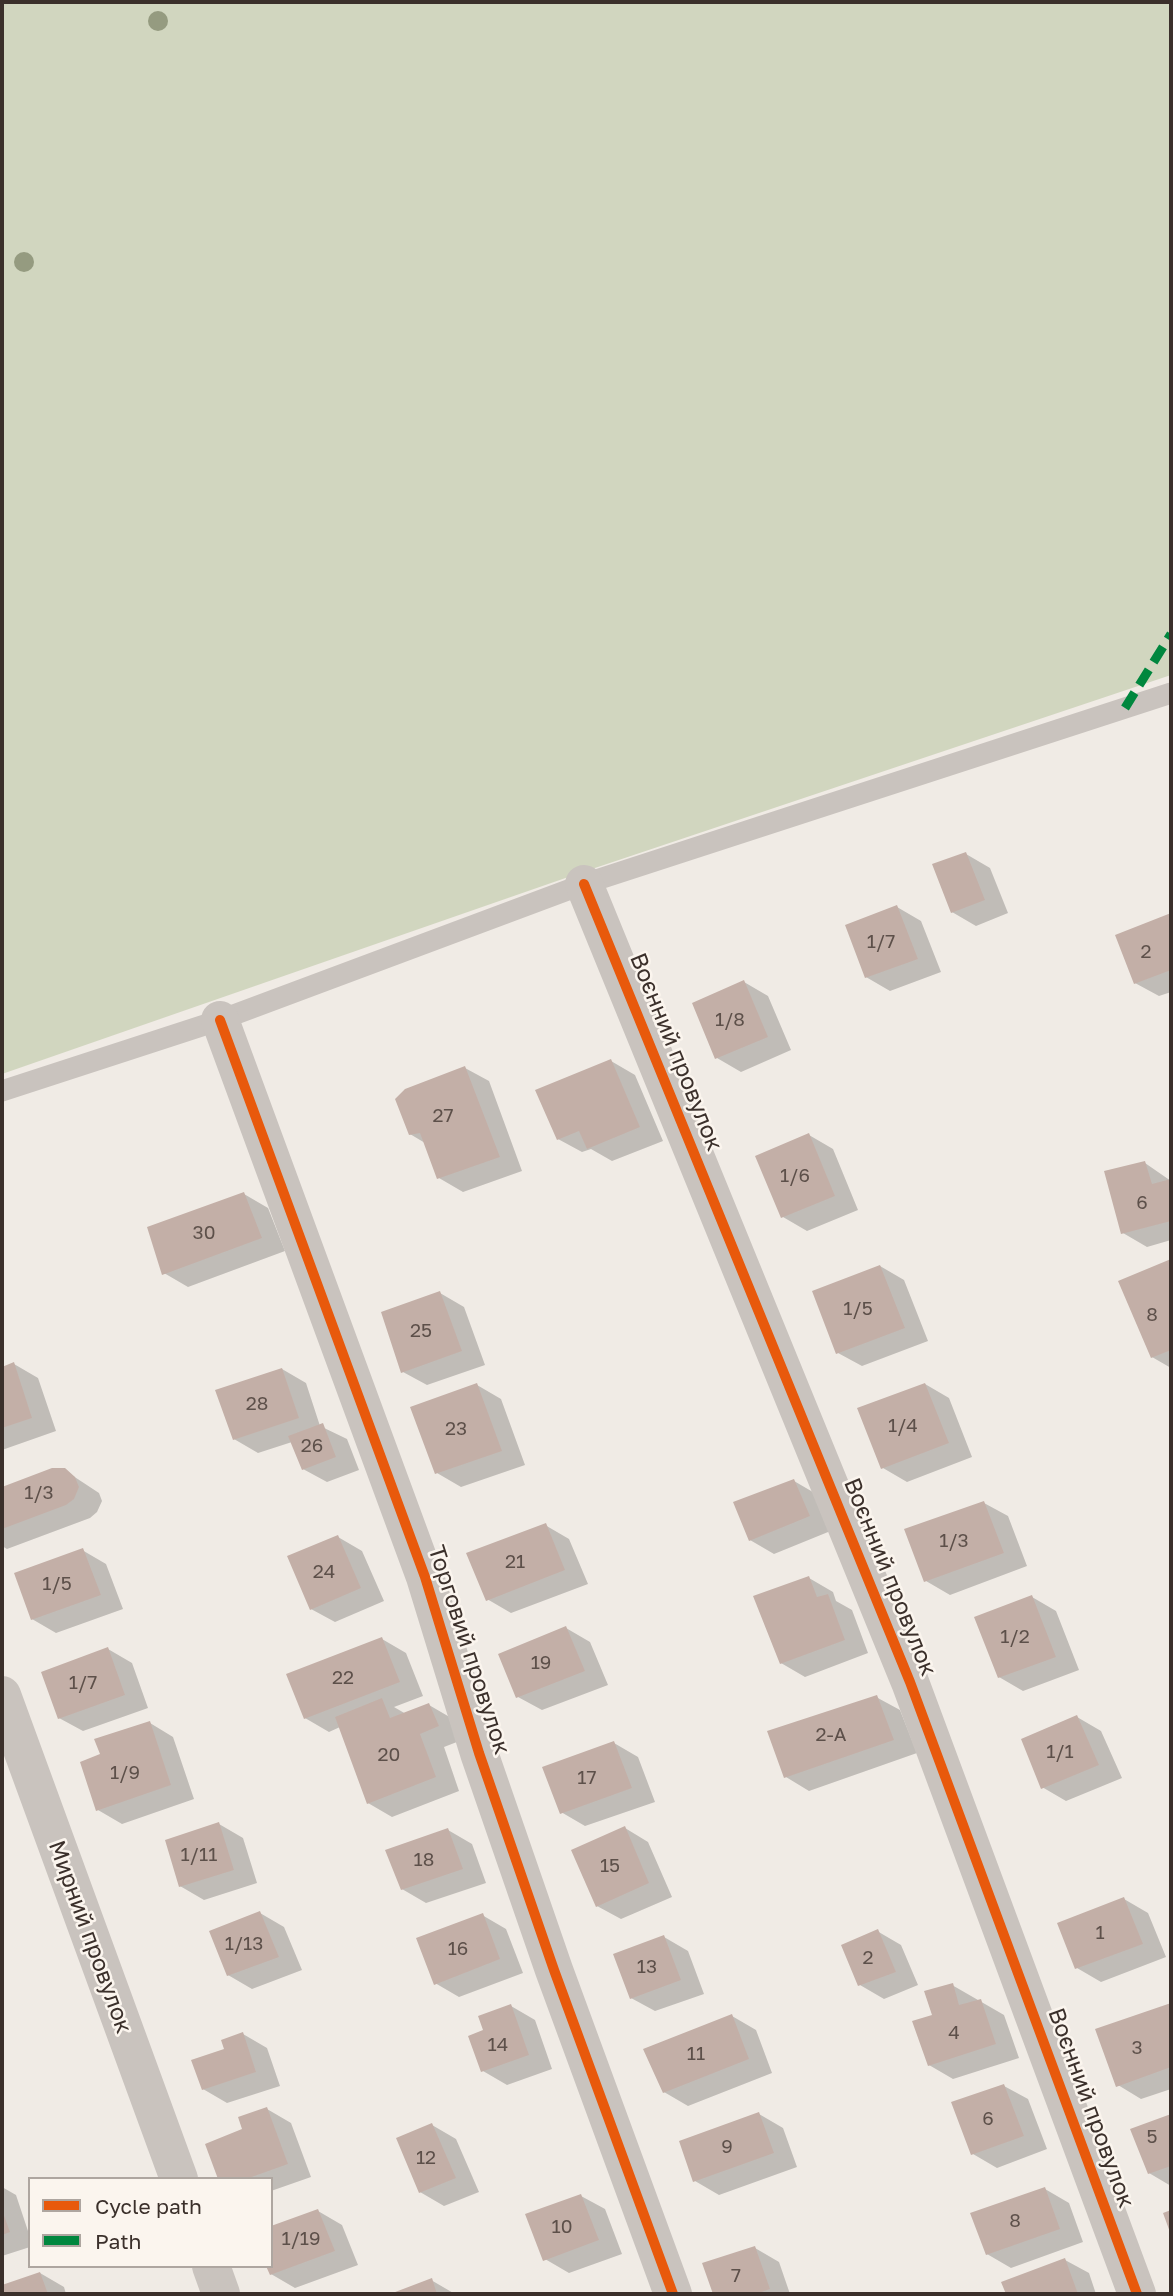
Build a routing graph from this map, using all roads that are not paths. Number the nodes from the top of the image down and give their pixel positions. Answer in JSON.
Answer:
{"nodes":[{"id":1,"x":1171,"y":693,"type":"edge"},
{"id":2,"x":584,"y":884,"type":"junction"},
{"id":3,"x":220,"y":1020,"type":"junction"},
{"id":4,"x":2,"y":1091,"type":"edge"},
{"id":5,"x":2,"y":1695,"type":"edge"},
{"id":6,"x":178,"y":2177,"type":"edge"},
{"id":7,"x":212,"y":2268,"type":"edge"},
{"id":8,"x":221,"y":2294,"type":"edge"},
{"id":9,"x":673,"y":2294,"type":"edge"},
{"id":10,"x":1137,"y":2294,"type":"edge"}],
"edges":[{"from":1,"to":2,"type":"lane"},
{"from":2,"to":3,"type":"lane"},
{"from":2,"to":10,"type":"street","name":"Воєнний провулок"},
{"from":3,"to":4,"type":"lane"},
{"from":3,"to":9,"type":"street","name":"Торговий провулок"},
{"from":5,"to":6,"type":"street","name":"Мирний провулок"},
{"from":7,"to":8,"type":"street"}]}
